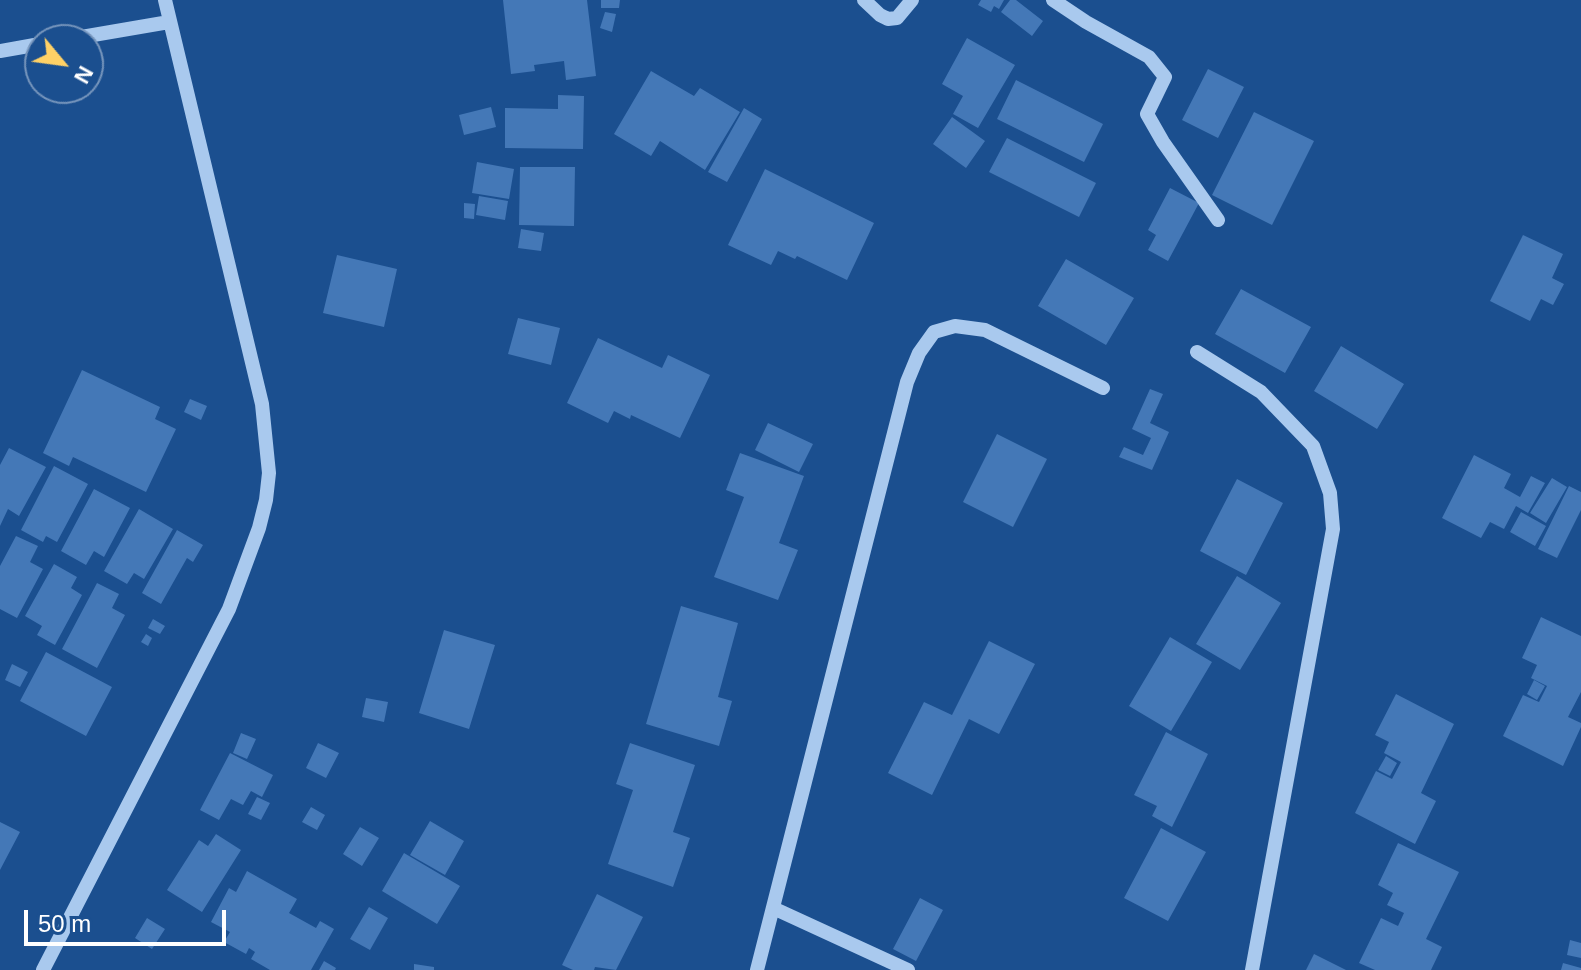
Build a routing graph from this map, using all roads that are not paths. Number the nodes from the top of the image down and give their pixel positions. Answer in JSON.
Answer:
{"nodes":[{"id":1,"x":165,"y":0,"type":"edge"},
{"id":2,"x":864,"y":0,"type":"edge"},
{"id":3,"x":912,"y":0,"type":"edge"},
{"id":4,"x":1053,"y":0,"type":"edge"},
{"id":5,"x":169,"y":22,"type":"junction"},
{"id":6,"x":104,"y":33,"type":"edge"},
{"id":7,"x":24,"y":47,"type":"edge"},
{"id":8,"x":0,"y":51,"type":"edge"},
{"id":9,"x":1218,"y":220,"type":"dead end"},
{"id":10,"x":1197,"y":352,"type":"dead end"},
{"id":11,"x":1103,"y":388,"type":"dead end"},
{"id":12,"x":773,"y":908,"type":"junction"},
{"id":13,"x":43,"y":970,"type":"edge"},
{"id":14,"x":757,"y":970,"type":"edge"},
{"id":15,"x":908,"y":970,"type":"edge"},
{"id":16,"x":1252,"y":970,"type":"edge"}],
"edges":[{"from":1,"to":5,"type":"street"},
{"from":2,"to":3,"type":"street"},
{"from":4,"to":9,"type":"street"},
{"from":5,"to":6,"type":"street"},
{"from":5,"to":13,"type":"street"},
{"from":7,"to":8,"type":"street"},
{"from":10,"to":16,"type":"street"},
{"from":11,"to":12,"type":"street"},
{"from":12,"to":14,"type":"street"},
{"from":12,"to":15,"type":"street"}]}
